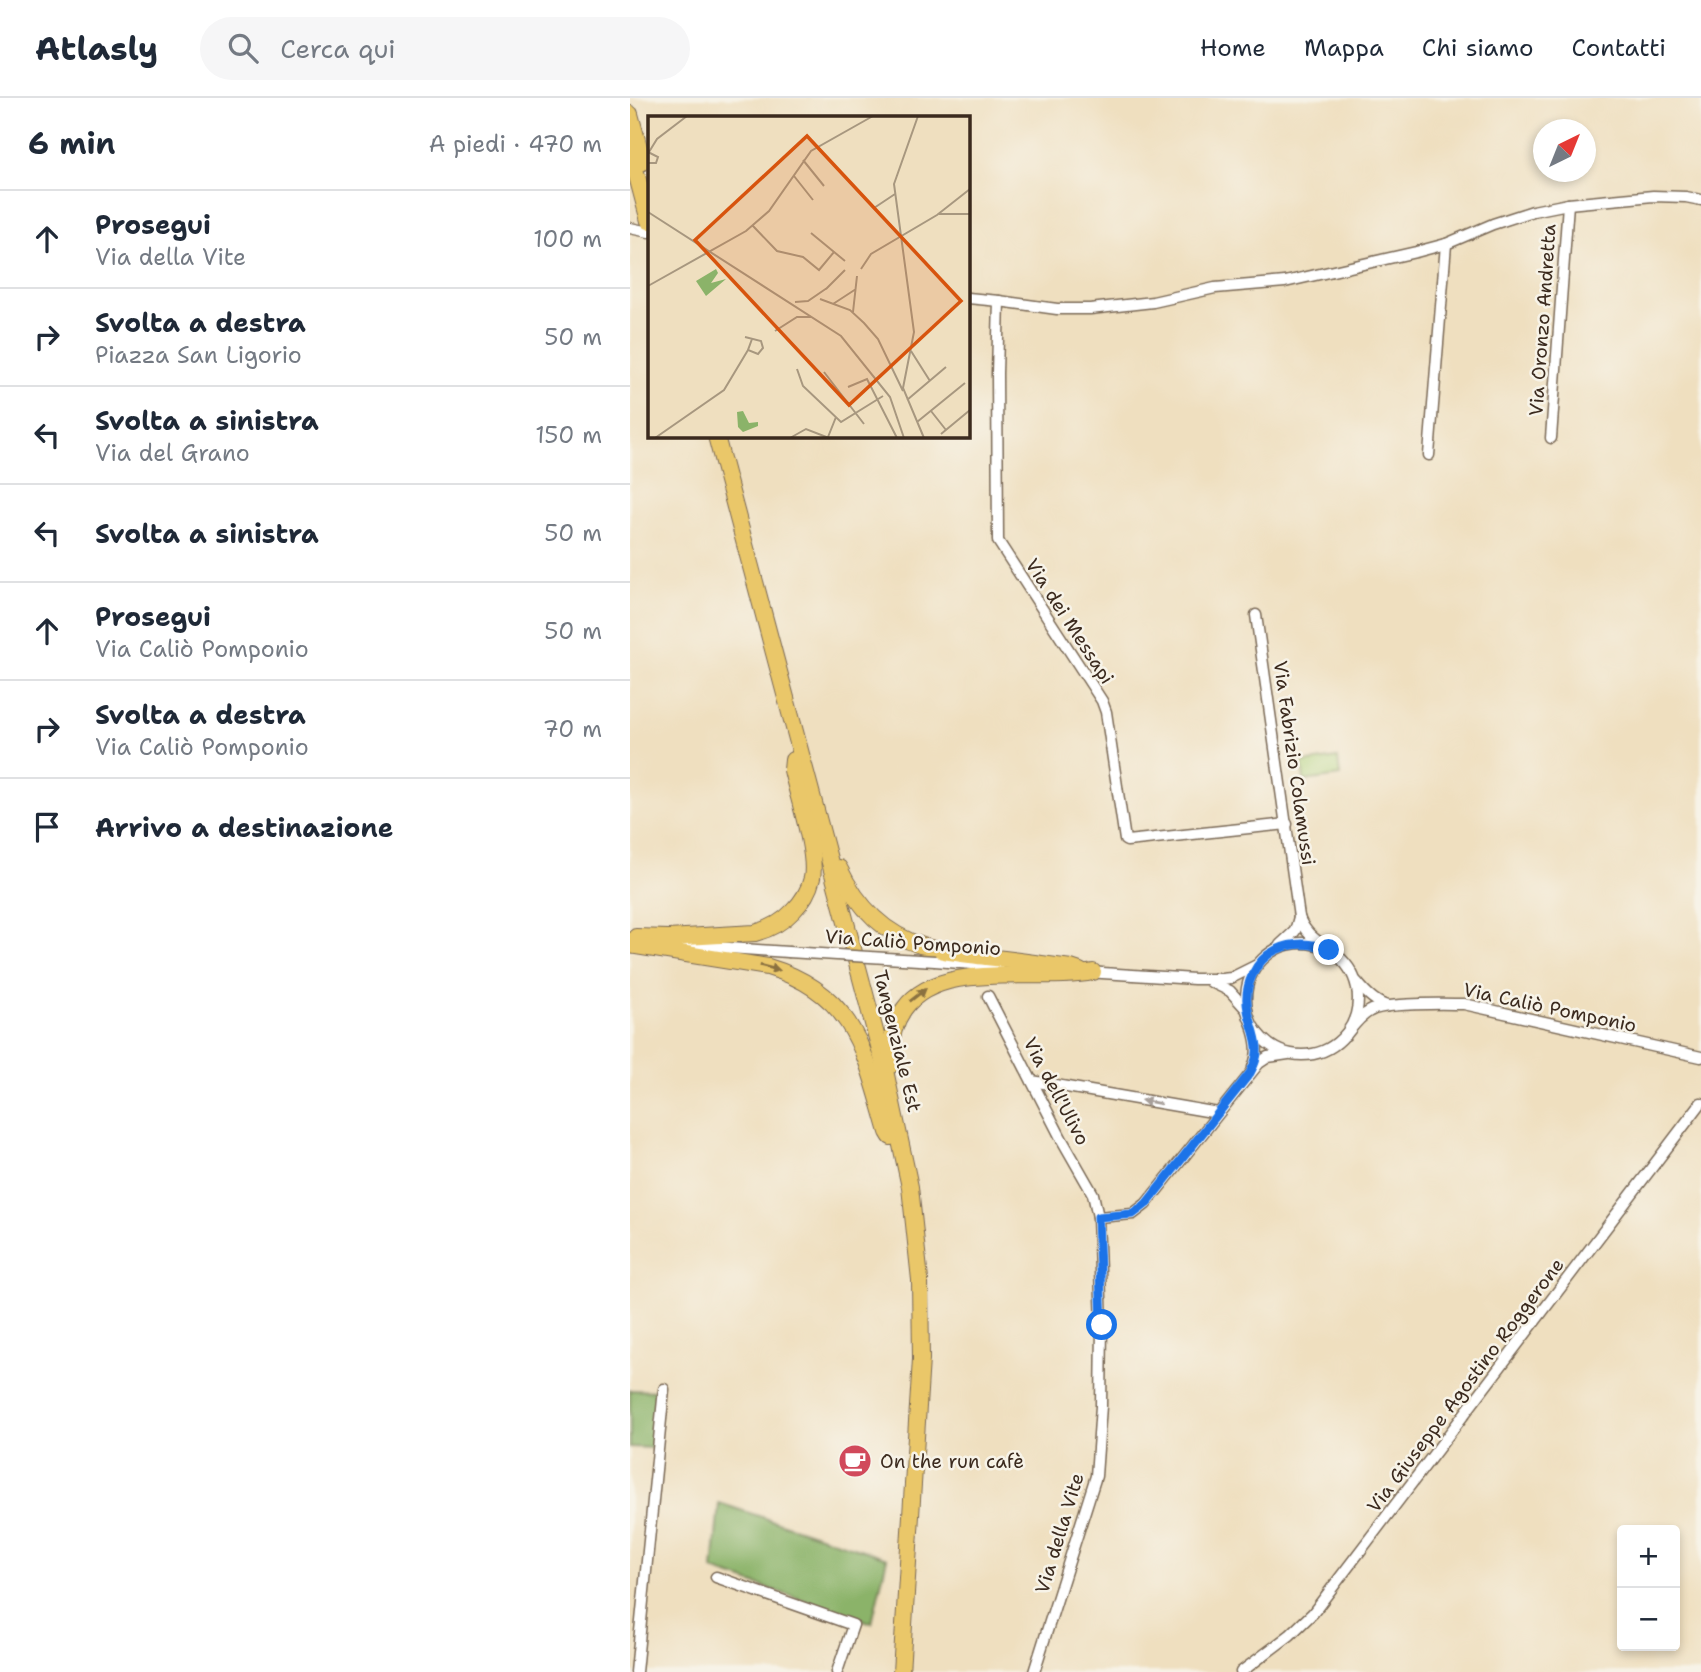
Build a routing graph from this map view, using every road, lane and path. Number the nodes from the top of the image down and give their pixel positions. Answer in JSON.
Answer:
{"nodes":[{"id":1,"x":630,"y":114,"type":"edge"},
{"id":2,"x":630,"y":150,"type":"edge"},
{"id":3,"x":648,"y":181,"type":"edge"},
{"id":4,"x":1701,"y":200,"type":"edge"},
{"id":5,"x":1568,"y":204,"type":"junction"},
{"id":6,"x":648,"y":217,"type":"edge"},
{"id":7,"x":630,"y":228,"type":"edge"},
{"id":8,"x":648,"y":232,"type":"edge"},
{"id":9,"x":1446,"y":244,"type":"junction"},
{"id":10,"x":970,"y":298,"type":"edge"},
{"id":11,"x":999,"y":301,"type":"junction"},
{"id":12,"x":707,"y":438,"type":"edge"},
{"id":13,"x":717,"y":438,"type":"edge"},
{"id":14,"x":1551,"y":438,"type":"dead end"},
{"id":15,"x":1429,"y":455,"type":"dead end"},
{"id":16,"x":1256,"y":615,"type":"dead end"},
{"id":17,"x":793,"y":760,"type":"junction"},
{"id":18,"x":806,"y":773,"type":"junction"},
{"id":19,"x":1287,"y":824,"type":"junction"},
{"id":20,"x":1299,"y":917,"type":"junction"},
{"id":21,"x":630,"y":941,"type":"edge"},
{"id":22,"x":1329,"y":950,"type":"junction"},
{"id":23,"x":1272,"y":952,"type":"junction"},
{"id":24,"x":1259,"y":964,"type":"junction"},
{"id":25,"x":1087,"y":971,"type":"junction"},
{"id":26,"x":1194,"y":979,"type":"junction"},
{"id":27,"x":1355,"y":981,"type":"junction"},
{"id":28,"x":988,"y":996,"type":"dead end"},
{"id":29,"x":1390,"y":1007,"type":"junction"},
{"id":30,"x":1250,"y":1016,"type":"junction"},
{"id":31,"x":1346,"y":1035,"type":"junction"},
{"id":32,"x":1288,"y":1054,"type":"junction"},
{"id":33,"x":1701,"y":1057,"type":"edge"},
{"id":34,"x":1250,"y":1073,"type":"junction"},
{"id":35,"x":1032,"y":1081,"type":"junction"},
{"id":36,"x":1701,"y":1103,"type":"edge"},
{"id":37,"x":1218,"y":1114,"type":"junction"},
{"id":38,"x":891,"y":1137,"type":"junction"},
{"id":39,"x":903,"y":1150,"type":"junction"},
{"id":40,"x":1098,"y":1217,"type":"junction"},
{"id":41,"x":664,"y":1388,"type":"dead end"},
{"id":42,"x":716,"y":1577,"type":"dead end"},
{"id":43,"x":636,"y":1672,"type":"edge"},
{"id":44,"x":838,"y":1672,"type":"edge"},
{"id":45,"x":892,"y":1672,"type":"edge"},
{"id":46,"x":901,"y":1672,"type":"edge"},
{"id":47,"x":1034,"y":1672,"type":"edge"},
{"id":48,"x":1241,"y":1672,"type":"edge"}],
"edges":[{"from":1,"to":3,"type":"highway"},
{"from":2,"to":6,"type":"highway"},
{"from":4,"to":5,"type":"street"},
{"from":5,"to":9,"type":"street"},
{"from":5,"to":14,"type":"street","name":"Via Oronzo Andretta"},
{"from":7,"to":8,"type":"street"},
{"from":9,"to":11,"type":"street"},
{"from":9,"to":15,"type":"street"},
{"from":10,"to":11,"type":"street"},
{"from":11,"to":19,"type":"street","name":"Via dei Messapi"},
{"from":12,"to":17,"type":"highway","name":"Tangenziale Est"},
{"from":13,"to":18,"type":"highway","name":"Tangenziale Est"},
{"from":16,"to":19,"type":"street","name":"Via Fabrizio Colamussi"},
{"from":17,"to":21,"type":"highway"},
{"from":17,"to":38,"type":"highway","name":"Tangenziale Est"},
{"from":18,"to":25,"type":"highway"},
{"from":18,"to":39,"type":"highway","name":"Tangenziale Est"},
{"from":19,"to":20,"type":"street","name":"Via Fabrizio Colamussi"},
{"from":20,"to":22,"type":"street"},
{"from":20,"to":23,"type":"street"},
{"from":21,"to":25,"type":"street","name":"Via Caliò Pomponio","bridge":true},
{"from":21,"to":38,"type":"highway","one_way":true},
{"from":22,"to":23,"type":"street","name":"Via Caliò Pomponio"},
{"from":22,"to":27,"type":"street"},
{"from":23,"to":24,"type":"street","name":"Via Caliò Pomponio"},
{"from":24,"to":26,"type":"street","name":"Via Caliò Pomponio"},
{"from":24,"to":30,"type":"street","name":"Via Caliò Pomponio"},
{"from":25,"to":26,"type":"street","name":"Via Caliò Pomponio"},
{"from":39,"to":25,"type":"highway","one_way":true},
{"from":26,"to":30,"type":"street","name":"Via Caliò Pomponio"},
{"from":27,"to":29,"type":"street"},
{"from":27,"to":31,"type":"street"},
{"from":28,"to":35,"type":"street","name":"Via dell'Ulivo"},
{"from":29,"to":31,"type":"street","name":"Via Caliò Pomponio"},
{"from":29,"to":33,"type":"street","name":"Via Caliò Pomponio"},
{"from":30,"to":32,"type":"street","name":"Via Caliò Pomponio"},
{"from":30,"to":34,"type":"street"},
{"from":31,"to":32,"type":"street","name":"Via Caliò Pomponio"},
{"from":32,"to":34,"type":"street"},
{"from":34,"to":37,"type":"street"},
{"from":37,"to":35,"type":"street","one_way":true},
{"from":35,"to":40,"type":"street","name":"Via dell'Ulivo"},
{"from":36,"to":48,"type":"street","name":"Via Giuseppe Agostino Roggerone"},
{"from":37,"to":40,"type":"street"},
{"from":38,"to":45,"type":"highway","name":"Tangenziale Est"},
{"from":39,"to":46,"type":"highway","name":"Tangenziale Est"},
{"from":40,"to":47,"type":"street","name":"Via della Vite"},
{"from":41,"to":43,"type":"street"},
{"from":42,"to":44,"type":"street"}]}
